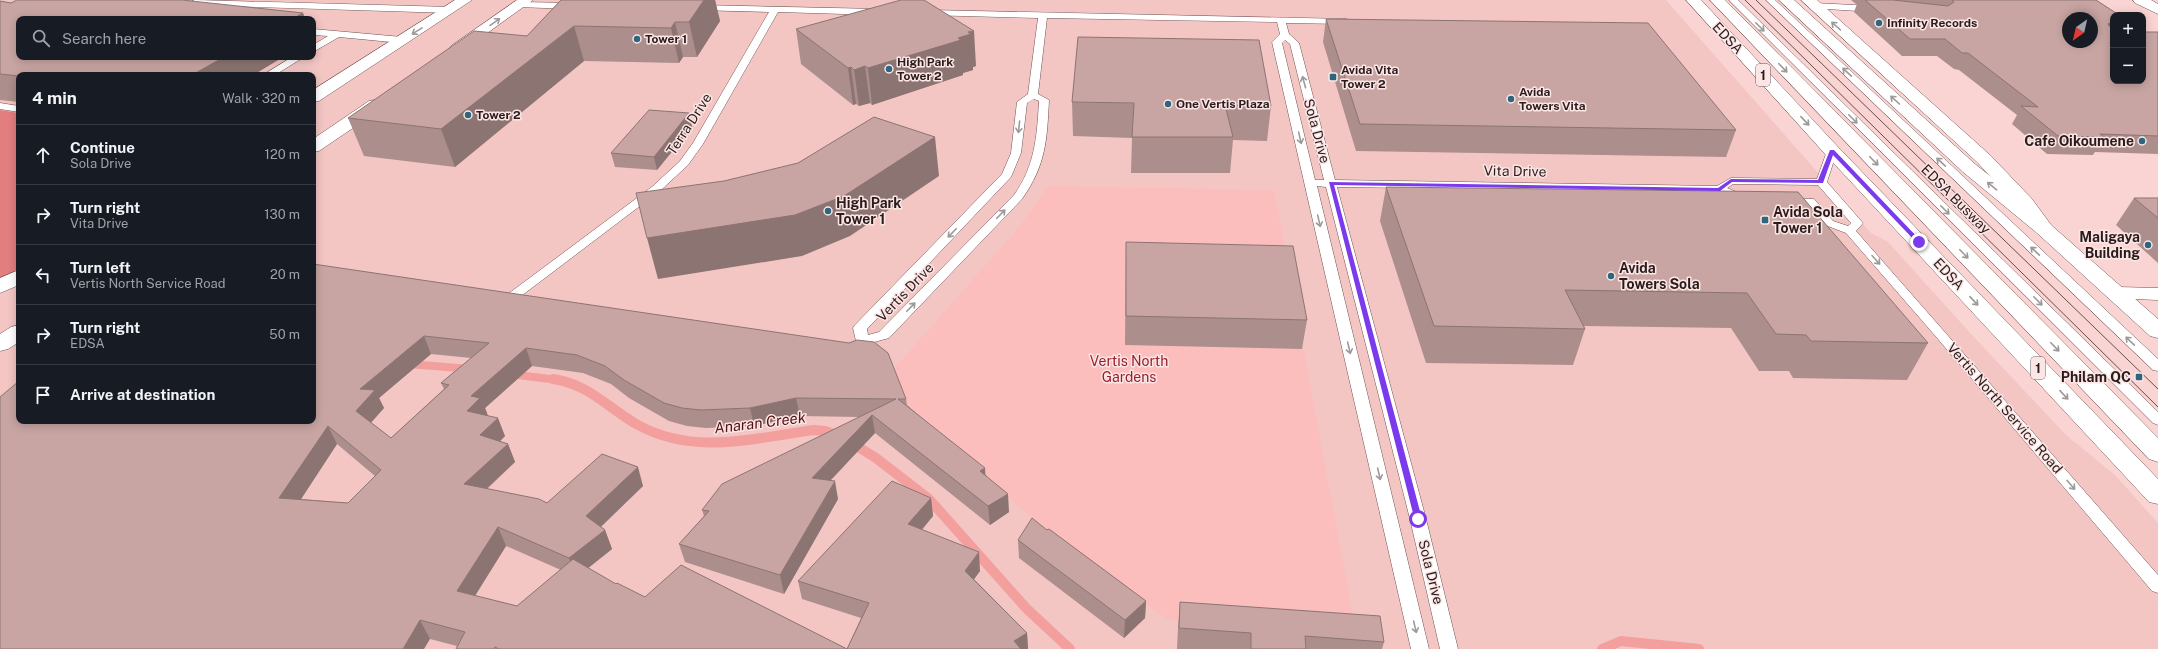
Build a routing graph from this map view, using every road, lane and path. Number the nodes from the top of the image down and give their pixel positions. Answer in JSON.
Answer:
{"nodes":[{"id":1,"x":465,"y":0,"type":"edge"},
{"id":2,"x":1693,"y":0,"type":"edge"},
{"id":3,"x":1717,"y":0,"type":"edge"},
{"id":4,"x":1733,"y":0,"type":"edge"},
{"id":5,"x":1770,"y":0,"type":"edge"},
{"id":6,"x":1786,"y":0,"type":"edge"},
{"id":7,"x":2140,"y":0,"type":"edge"},
{"id":8,"x":185,"y":2,"type":"edge"},
{"id":9,"x":523,"y":2,"type":"edge"},
{"id":10,"x":1811,"y":3,"type":"edge"},
{"id":11,"x":587,"y":6,"type":"edge"},
{"id":12,"x":689,"y":8,"type":"edge"},
{"id":13,"x":451,"y":10,"type":"junction"},
{"id":14,"x":775,"y":10,"type":"junction"},
{"id":15,"x":1880,"y":10,"type":"edge"},
{"id":16,"x":2158,"y":10,"type":"edge"},
{"id":17,"x":885,"y":12,"type":"edge"},
{"id":18,"x":917,"y":13,"type":"edge"},
{"id":19,"x":1043,"y":16,"type":"junction"},
{"id":20,"x":1281,"y":20,"type":"junction"},
{"id":21,"x":1357,"y":22,"type":"edge"},
{"id":22,"x":316,"y":32,"type":"edge"},
{"id":23,"x":338,"y":34,"type":"junction"},
{"id":24,"x":1285,"y":35,"type":"junction"},
{"id":25,"x":402,"y":40,"type":"junction"},
{"id":26,"x":316,"y":47,"type":"edge"},
{"id":27,"x":442,"y":59,"type":"edge"},
{"id":28,"x":294,"y":60,"type":"edge"},
{"id":29,"x":273,"y":72,"type":"edge"},
{"id":30,"x":1033,"y":94,"type":"junction"},
{"id":31,"x":316,"y":95,"type":"edge"},
{"id":32,"x":388,"y":96,"type":"edge"},
{"id":33,"x":0,"y":106,"type":"edge"},
{"id":34,"x":16,"y":108,"type":"edge"},
{"id":35,"x":316,"y":145,"type":"edge"},
{"id":36,"x":1832,"y":151,"type":"junction"},
{"id":37,"x":1821,"y":182,"type":"junction"},
{"id":38,"x":1310,"y":183,"type":"junction"},
{"id":39,"x":1330,"y":184,"type":"junction"},
{"id":40,"x":1720,"y":190,"type":"junction"},
{"id":41,"x":1748,"y":200,"type":"edge"},
{"id":42,"x":1779,"y":201,"type":"edge"},
{"id":43,"x":2044,"y":228,"type":"junction"},
{"id":44,"x":1850,"y":231,"type":"junction"},
{"id":45,"x":16,"y":278,"type":"edge"},
{"id":46,"x":0,"y":287,"type":"edge"},
{"id":47,"x":2117,"y":294,"type":"junction"},
{"id":48,"x":2158,"y":294,"type":"edge"},
{"id":49,"x":488,"y":300,"type":"edge"},
{"id":50,"x":504,"y":303,"type":"junction"},
{"id":51,"x":520,"y":305,"type":"edge"},
{"id":52,"x":2158,"y":330,"type":"edge"},
{"id":53,"x":16,"y":334,"type":"edge"},
{"id":54,"x":0,"y":344,"type":"edge"},
{"id":55,"x":2158,"y":368,"type":"edge"},
{"id":56,"x":2158,"y":420,"type":"edge"},
{"id":57,"x":2158,"y":453,"type":"edge"},
{"id":58,"x":2158,"y":495,"type":"edge"},
{"id":59,"x":2158,"y":586,"type":"edge"},
{"id":60,"x":1420,"y":649,"type":"edge"},
{"id":61,"x":1449,"y":649,"type":"edge"}],
"edges":[{"from":1,"to":13,"type":"main road"},
{"from":2,"to":36,"type":"main road","name":"EDSA","number":"1","one_way":true},
{"from":3,"to":57,"type":"main road","name":"EDSA","number":"1","one_way":true},
{"from":4,"to":56,"type":"lane","name":"EDSA Busway","one_way":true},
{"from":55,"to":5,"type":"lane","name":"EDSA Busway","one_way":true},
{"from":43,"to":6,"type":"main road","one_way":true},
{"from":7,"to":16,"type":"main road"},
{"from":8,"to":13,"type":"lane"},
{"from":9,"to":11,"type":"lane"},
{"from":27,"to":9,"type":"main road","one_way":true},
{"from":10,"to":15,"type":"lane"},
{"from":43,"to":10,"type":"main road","one_way":true},
{"from":12,"to":14,"type":"lane"},
{"from":13,"to":25,"type":"main road","one_way":true},
{"from":14,"to":17,"type":"lane"},
{"from":14,"to":50,"type":"lane","name":"Terra Drive"},
{"from":18,"to":19,"type":"lane"},
{"from":19,"to":20,"type":"lane"},
{"from":19,"to":30,"type":"lane"},
{"from":20,"to":21,"type":"lane"},
{"from":20,"to":24,"type":"lane","name":"Sola Drive"},
{"from":22,"to":23,"type":"lane"},
{"from":23,"to":25,"type":"lane"},
{"from":23,"to":26,"type":"lane"},
{"from":24,"to":38,"type":"lane","name":"Sola Drive","one_way":true},
{"from":39,"to":24,"type":"lane","name":"Sola Drive","one_way":true},
{"from":25,"to":31,"type":"main road"},
{"from":28,"to":29,"type":"lane"},
{"from":30,"to":30,"type":"lane","name":"Vertis Drive","one_way":true},
{"from":32,"to":35,"type":"main road"},
{"from":33,"to":34,"type":"lane"},
{"from":36,"to":37,"type":"lane"},
{"from":36,"to":58,"type":"main road","name":"EDSA","number":"1","one_way":true},
{"from":37,"to":40,"type":"lane","name":"Vita Drive"},
{"from":37,"to":44,"type":"lane"},
{"from":38,"to":39,"type":"lane","name":"Vita Drive"},
{"from":38,"to":60,"type":"lane","name":"Sola Drive","one_way":true},
{"from":39,"to":40,"type":"lane","name":"Vita Drive"},
{"from":39,"to":61,"type":"lane","name":"Sola Drive"},
{"from":40,"to":41,"type":"lane","name":"Vita Drive"},
{"from":42,"to":44,"type":"lane","name":"Vertis North Service Road"},
{"from":43,"to":47,"type":"main road"},
{"from":44,"to":59,"type":"lane","name":"Vertis North Service Road","one_way":true},
{"from":45,"to":46,"type":"main road"},
{"from":47,"to":48,"type":"main road"},
{"from":47,"to":52,"type":"main road"},
{"from":49,"to":50,"type":"lane"},
{"from":50,"to":51,"type":"lane"},
{"from":53,"to":54,"type":"main road"}]}
